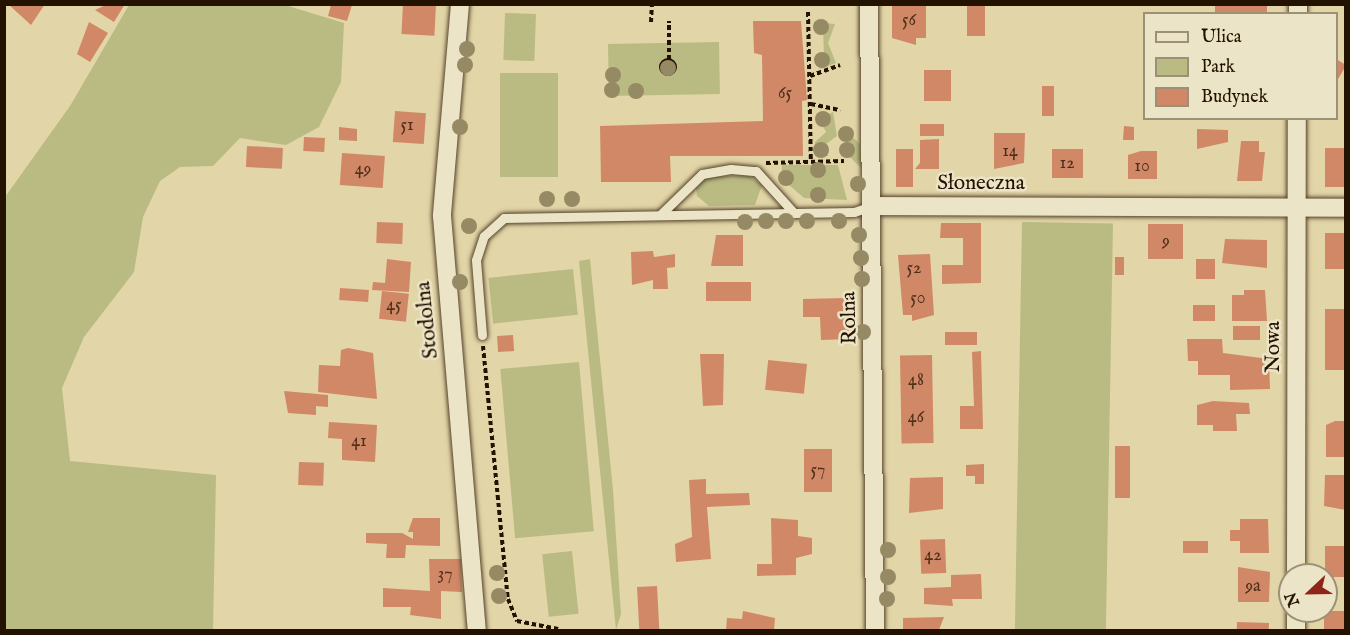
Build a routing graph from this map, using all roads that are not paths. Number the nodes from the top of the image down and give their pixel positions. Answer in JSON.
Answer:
{"nodes":[{"id":1,"x":460,"y":4,"type":"edge"},
{"id":2,"x":869,"y":4,"type":"edge"},
{"id":3,"x":1297,"y":120,"type":"edge"},
{"id":4,"x":871,"y":206,"type":"junction"},
{"id":5,"x":1297,"y":208,"type":"junction"},
{"id":6,"x":1346,"y":208,"type":"edge"},
{"id":7,"x":794,"y":213,"type":"junction"},
{"id":8,"x":661,"y":214,"type":"junction"},
{"id":9,"x":482,"y":335,"type":"road end"},
{"id":10,"x":1296,"y":563,"type":"edge"},
{"id":11,"x":477,"y":630,"type":"edge"},
{"id":12,"x":875,"y":630,"type":"edge"}],
"edges":[{"from":1,"to":11,"type":"street","name":"Stodolna"},
{"from":2,"to":4,"type":"street","name":"Rolna"},
{"from":3,"to":5,"type":"street","name":"Nowa"},
{"from":4,"to":5,"type":"street","name":"Słoneczna"},
{"from":4,"to":7,"type":"lane","name":"Słoneczna"},
{"from":4,"to":12,"type":"street","name":"Rolna"},
{"from":5,"to":6,"type":"street","name":"Słoneczna"},
{"from":5,"to":10,"type":"street","name":"Nowa"},
{"from":7,"to":8,"type":"lane","name":"Słoneczna"},
{"from":7,"to":8,"type":"lane"},
{"from":8,"to":9,"type":"lane","name":"Słoneczna"}]}
